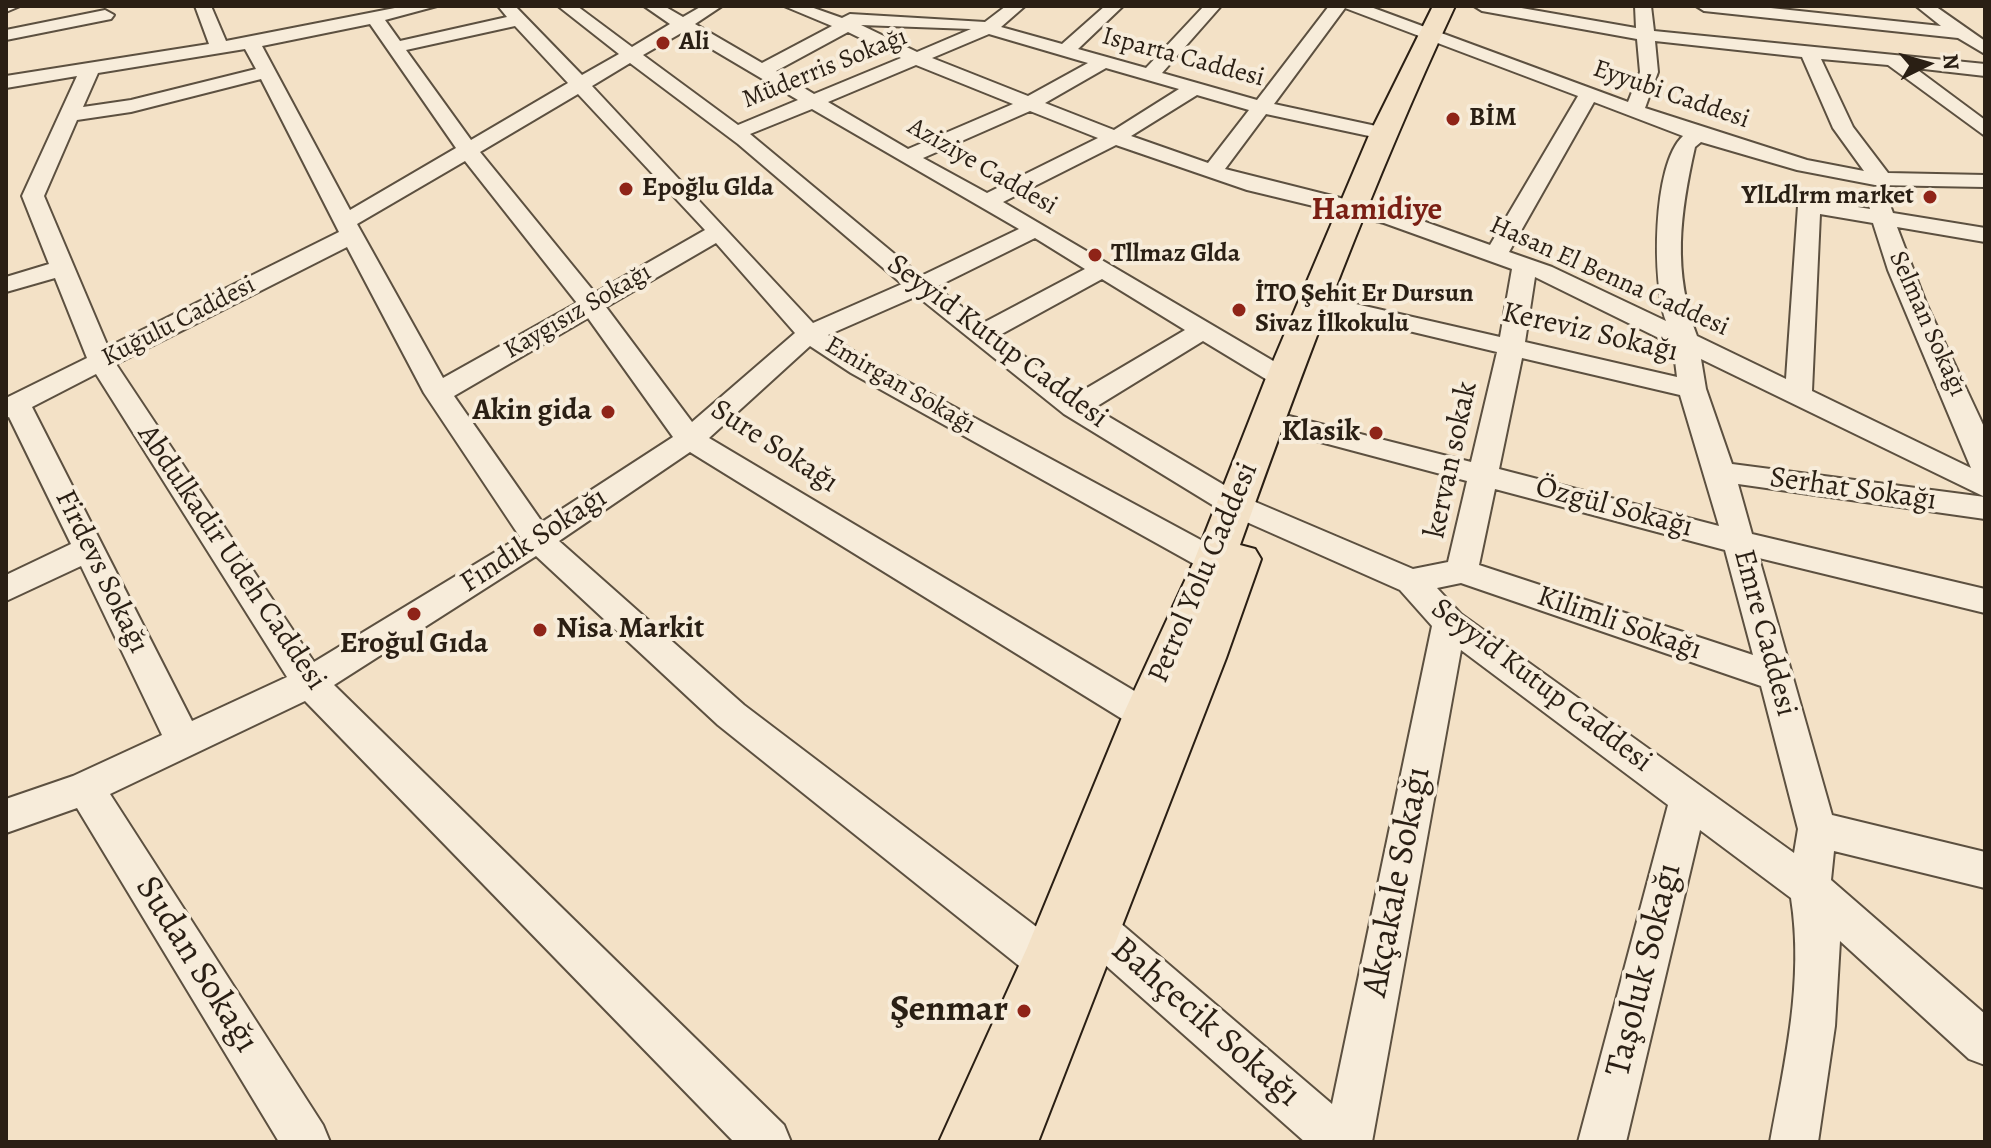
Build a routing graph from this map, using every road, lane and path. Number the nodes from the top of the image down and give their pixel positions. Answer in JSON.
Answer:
{"nodes":[{"id":1,"x":203,"y":6,"type":"edge"},
{"id":2,"x":317,"y":6,"type":"edge"},
{"id":3,"x":426,"y":6,"type":"edge"},
{"id":4,"x":566,"y":6,"type":"edge"},
{"id":5,"x":652,"y":6,"type":"edge"},
{"id":6,"x":714,"y":6,"type":"edge"},
{"id":7,"x":792,"y":6,"type":"edge"},
{"id":8,"x":873,"y":6,"type":"edge"},
{"id":9,"x":1017,"y":6,"type":"edge"},
{"id":10,"x":1115,"y":6,"type":"edge"},
{"id":11,"x":1213,"y":6,"type":"edge"},
{"id":12,"x":1338,"y":6,"type":"edge"},
{"id":13,"x":1352,"y":6,"type":"edge"},
{"id":14,"x":1482,"y":6,"type":"edge"},
{"id":15,"x":1643,"y":6,"type":"edge"},
{"id":16,"x":1704,"y":6,"type":"edge"},
{"id":17,"x":1924,"y":6,"type":"edge"},
{"id":18,"x":512,"y":13,"type":"edge"},
{"id":19,"x":375,"y":18,"type":"junction"},
{"id":20,"x":843,"y":21,"type":"junction"},
{"id":21,"x":1444,"y":21,"type":"edge"},
{"id":22,"x":107,"y":22,"type":"edge"},
{"id":23,"x":684,"y":24,"type":"junction"},
{"id":24,"x":1985,"y":25,"type":"edge"},
{"id":25,"x":330,"y":27,"type":"junction"},
{"id":26,"x":987,"y":29,"type":"junction"},
{"id":27,"x":1954,"y":29,"type":"junction"},
{"id":28,"x":6,"y":35,"type":"edge"},
{"id":29,"x":1644,"y":35,"type":"junction"},
{"id":30,"x":251,"y":43,"type":"junction"},
{"id":31,"x":395,"y":47,"type":"junction"},
{"id":32,"x":220,"y":48,"type":"junction"},
{"id":33,"x":1985,"y":49,"type":"edge"},
{"id":34,"x":1064,"y":52,"type":"junction"},
{"id":35,"x":629,"y":54,"type":"junction"},
{"id":36,"x":1810,"y":54,"type":"junction"},
{"id":37,"x":919,"y":60,"type":"junction"},
{"id":38,"x":1892,"y":60,"type":"junction"},
{"id":39,"x":1102,"y":63,"type":"junction"},
{"id":40,"x":103,"y":67,"type":"junction"},
{"id":41,"x":764,"y":70,"type":"junction"},
{"id":42,"x":1985,"y":70,"type":"edge"},
{"id":43,"x":267,"y":72,"type":"junction"},
{"id":44,"x":1149,"y":76,"type":"junction"},
{"id":45,"x":6,"y":82,"type":"edge"},
{"id":46,"x":582,"y":87,"type":"junction"},
{"id":47,"x":1194,"y":88,"type":"junction"},
{"id":48,"x":1589,"y":94,"type":"junction"},
{"id":49,"x":817,"y":101,"type":"junction"},
{"id":50,"x":1029,"y":104,"type":"junction"},
{"id":51,"x":1261,"y":107,"type":"junction"},
{"id":52,"x":1634,"y":111,"type":"junction"},
{"id":53,"x":70,"y":115,"type":"junction"},
{"id":54,"x":1985,"y":130,"type":"edge"},
{"id":55,"x":736,"y":133,"type":"junction"},
{"id":56,"x":1383,"y":133,"type":"junction"},
{"id":57,"x":1697,"y":134,"type":"junction"},
{"id":58,"x":1116,"y":137,"type":"junction"},
{"id":59,"x":469,"y":152,"type":"junction"},
{"id":60,"x":907,"y":157,"type":"junction"},
{"id":61,"x":1212,"y":172,"type":"junction"},
{"id":62,"x":1878,"y":179,"type":"junction"},
{"id":63,"x":1985,"y":181,"type":"edge"},
{"id":64,"x":985,"y":202,"type":"junction"},
{"id":65,"x":1362,"y":210,"type":"junction"},
{"id":66,"x":1883,"y":219,"type":"junction"},
{"id":67,"x":348,"y":228,"type":"junction"},
{"id":68,"x":1036,"y":229,"type":"junction"},
{"id":69,"x":719,"y":232,"type":"junction"},
{"id":70,"x":1982,"y":241,"type":"edge"},
{"id":71,"x":1496,"y":254,"type":"junction"},
{"id":72,"x":1525,"y":265,"type":"junction"},
{"id":73,"x":63,"y":268,"type":"junction"},
{"id":74,"x":1100,"y":270,"type":"junction"},
{"id":75,"x":6,"y":285,"type":"edge"},
{"id":76,"x":919,"y":286,"type":"junction"},
{"id":77,"x":591,"y":304,"type":"junction"},
{"id":78,"x":1334,"y":306,"type":"junction"},
{"id":79,"x":1203,"y":330,"type":"junction"},
{"id":80,"x":809,"y":334,"type":"junction"},
{"id":81,"x":982,"y":334,"type":"junction"},
{"id":82,"x":1685,"y":339,"type":"junction"},
{"id":83,"x":1511,"y":348,"type":"junction"},
{"id":84,"x":101,"y":361,"type":"junction"},
{"id":85,"x":1283,"y":378,"type":"junction"},
{"id":86,"x":1692,"y":389,"type":"junction"},
{"id":87,"x":438,"y":393,"type":"junction"},
{"id":88,"x":1798,"y":395,"type":"junction"},
{"id":89,"x":12,"y":407,"type":"edge"},
{"id":90,"x":1074,"y":408,"type":"junction"},
{"id":91,"x":1289,"y":425,"type":"junction"},
{"id":92,"x":690,"y":439,"type":"junction"},
{"id":93,"x":1985,"y":467,"type":"edge"},
{"id":94,"x":1720,"y":472,"type":"junction"},
{"id":95,"x":1485,"y":473,"type":"junction"},
{"id":96,"x":1985,"y":487,"type":"edge"},
{"id":97,"x":1985,"y":508,"type":"edge"},
{"id":98,"x":1246,"y":510,"type":"junction"},
{"id":99,"x":538,"y":540,"type":"junction"},
{"id":100,"x":1739,"y":542,"type":"junction"},
{"id":101,"x":91,"y":548,"type":"junction"},
{"id":102,"x":1214,"y":561,"type":"junction"},
{"id":103,"x":1462,"y":571,"type":"junction"},
{"id":104,"x":1411,"y":581,"type":"junction"},
{"id":105,"x":6,"y":589,"type":"edge"},
{"id":106,"x":1985,"y":601,"type":"edge"},
{"id":107,"x":1449,"y":623,"type":"junction"},
{"id":108,"x":1776,"y":677,"type":"junction"},
{"id":109,"x":309,"y":683,"type":"junction"},
{"id":110,"x":1145,"y":715,"type":"junction"},
{"id":111,"x":183,"y":740,"type":"junction"},
{"id":112,"x":85,"y":788,"type":"junction"},
{"id":113,"x":1689,"y":798,"type":"junction"},
{"id":114,"x":6,"y":816,"type":"edge"},
{"id":115,"x":1817,"y":829,"type":"junction"},
{"id":116,"x":1985,"y":870,"type":"edge"},
{"id":117,"x":1810,"y":888,"type":"junction"},
{"id":118,"x":1082,"y":917,"type":"junction"},
{"id":119,"x":1048,"y":962,"type":"junction"},
{"id":120,"x":1985,"y":1043,"type":"edge"},
{"id":121,"x":306,"y":1142,"type":"edge"},
{"id":122,"x":767,"y":1142,"type":"edge"},
{"id":123,"x":968,"y":1142,"type":"edge"},
{"id":124,"x":1009,"y":1142,"type":"edge"},
{"id":125,"x":1340,"y":1142,"type":"edge"},
{"id":126,"x":1348,"y":1142,"type":"edge"},
{"id":127,"x":1602,"y":1142,"type":"edge"},
{"id":128,"x":1794,"y":1142,"type":"edge"}],
"edges":[{"from":1,"to":32,"type":"street"},
{"from":2,"to":25,"type":"street"},
{"from":3,"to":19,"type":"street"},
{"from":4,"to":35,"type":"street","name":"Seyyid Kutup Caddesi"},
{"from":5,"to":23,"type":"street","name":"Aziziye Caddesi"},
{"from":6,"to":23,"type":"street","name":"Kuğulu Caddesi"},
{"from":7,"to":20,"type":"street","name":"Hasan El Benna Caddesi"},
{"from":8,"to":20,"type":"street"},
{"from":9,"to":26,"type":"street","name":"Müderris Sokağı"},
{"from":10,"to":34,"type":"street"},
{"from":11,"to":44,"type":"street"},
{"from":12,"to":51,"type":"street"},
{"from":13,"to":21,"type":"street","name":"Eyyubi Caddesi"},
{"from":14,"to":29,"type":"street"},
{"from":15,"to":29,"type":"street"},
{"from":16,"to":27,"type":"street"},
{"from":17,"to":27,"type":"street"},
{"from":18,"to":31,"type":"street"},
{"from":18,"to":46,"type":"street","name":"Emirgan Sokağı"},
{"from":19,"to":25,"type":"street"},
{"from":19,"to":31,"type":"street","name":"Sure Sokağı"},
{"from":20,"to":26,"type":"street","name":"Isparta Caddesi"},
{"from":20,"to":37,"type":"street","name":"Hasan El Benna Caddesi"},
{"from":20,"to":41,"type":"street"},
{"from":21,"to":48,"type":"street","name":"Eyyubi Caddesi"},
{"from":21,"to":56,"type":"main road","name":"Petrol Yolu Caddesi"},
{"from":21,"to":65,"type":"main road","name":"Petrol Yolu Caddesi"},
{"from":22,"to":28,"type":"street"},
{"from":22,"to":40,"type":"street"},
{"from":23,"to":35,"type":"street","name":"Kuğulu Caddesi"},
{"from":23,"to":41,"type":"street","name":"Aziziye Caddesi"},
{"from":24,"to":27,"type":"street"},
{"from":25,"to":30,"type":"street"},
{"from":26,"to":34,"type":"street","name":"Isparta Caddesi"},
{"from":26,"to":37,"type":"street","name":"Müderris Sokağı"},
{"from":27,"to":33,"type":"street"},
{"from":29,"to":36,"type":"street"},
{"from":29,"to":52,"type":"street"},
{"from":30,"to":32,"type":"street"},
{"from":30,"to":43,"type":"street"},
{"from":31,"to":59,"type":"street","name":"Sure Sokağı"},
{"from":32,"to":40,"type":"street"},
{"from":34,"to":39,"type":"street","name":"Isparta Caddesi"},
{"from":35,"to":46,"type":"street","name":"Kuğulu Caddesi"},
{"from":35,"to":55,"type":"street","name":"Seyyid Kutup Caddesi"},
{"from":36,"to":38,"type":"street"},
{"from":36,"to":62,"type":"street"},
{"from":37,"to":49,"type":"street","name":"Müderris Sokağı"},
{"from":37,"to":50,"type":"street","name":"Hasan El Benna Caddesi"},
{"from":38,"to":42,"type":"street"},
{"from":38,"to":54,"type":"street"},
{"from":39,"to":44,"type":"street","name":"Isparta Caddesi"},
{"from":39,"to":50,"type":"street"},
{"from":40,"to":45,"type":"street"},
{"from":40,"to":53,"type":"street","name":"Abdulkadir Udeh Caddesi"},
{"from":41,"to":49,"type":"street","name":"Aziziye Caddesi"},
{"from":43,"to":53,"type":"street"},
{"from":43,"to":67,"type":"street"},
{"from":44,"to":47,"type":"street","name":"Isparta Caddesi"},
{"from":46,"to":59,"type":"street","name":"Kuğulu Caddesi"},
{"from":46,"to":69,"type":"street","name":"Emirgan Sokağı"},
{"from":47,"to":51,"type":"street","name":"Isparta Caddesi"},
{"from":47,"to":58,"type":"street"},
{"from":48,"to":52,"type":"street","name":"Eyyubi Caddesi"},
{"from":48,"to":71,"type":"street"},
{"from":49,"to":55,"type":"street","name":"Müderris Sokağı"},
{"from":49,"to":60,"type":"street","name":"Aziziye Caddesi"},
{"from":50,"to":58,"type":"street","name":"Hasan El Benna Caddesi"},
{"from":50,"to":60,"type":"street"},
{"from":51,"to":56,"type":"street","name":"Isparta Caddesi"},
{"from":51,"to":61,"type":"street"},
{"from":52,"to":57,"type":"street","name":"Eyyubi Caddesi"},
{"from":53,"to":73,"type":"street","name":"Abdulkadir Udeh Caddesi"},
{"from":55,"to":76,"type":"street","name":"Seyyid Kutup Caddesi"},
{"from":56,"to":65,"type":"main road","name":"Petrol Yolu Caddesi"},
{"from":57,"to":62,"type":"street","name":"Eyyubi Caddesi"},
{"from":57,"to":82,"type":"street","name":"Emre Caddesi"},
{"from":58,"to":61,"type":"street","name":"Hasan El Benna Caddesi"},
{"from":58,"to":64,"type":"street"},
{"from":59,"to":67,"type":"street","name":"Kuğulu Caddesi"},
{"from":59,"to":77,"type":"street","name":"Sure Sokağı"},
{"from":60,"to":64,"type":"street","name":"Aziziye Caddesi"},
{"from":61,"to":65,"type":"street","name":"Hasan El Benna Caddesi"},
{"from":62,"to":63,"type":"street","name":"Eyyubi Caddesi"},
{"from":62,"to":66,"type":"street","name":"Selman Sokağı"},
{"from":64,"to":68,"type":"street","name":"Aziziye Caddesi"},
{"from":65,"to":71,"type":"street","name":"Hasan El Benna Caddesi"},
{"from":65,"to":78,"type":"main road","name":"Petrol Yolu Caddesi"},
{"from":65,"to":85,"type":"main road","name":"Petrol Yolu Caddesi"},
{"from":66,"to":70,"type":"street"},
{"from":66,"to":88,"type":"street"},
{"from":66,"to":93,"type":"street","name":"Selman Sokağı"},
{"from":67,"to":84,"type":"street","name":"Kuğulu Caddesi"},
{"from":67,"to":87,"type":"street"},
{"from":68,"to":74,"type":"street","name":"Aziziye Caddesi"},
{"from":68,"to":76,"type":"street","name":"Fındık Sokağı"},
{"from":69,"to":77,"type":"street","name":"Kaygısız Sokağı"},
{"from":69,"to":80,"type":"street","name":"Emirgan Sokağı"},
{"from":71,"to":72,"type":"street","name":"Hasan El Benna Caddesi"},
{"from":72,"to":82,"type":"street","name":"Hasan El Benna Caddesi"},
{"from":72,"to":83,"type":"street","name":"kervan sokak"},
{"from":73,"to":75,"type":"street"},
{"from":73,"to":84,"type":"street","name":"Abdulkadir Udeh Caddesi"},
{"from":74,"to":79,"type":"street","name":"Aziziye Caddesi"},
{"from":74,"to":81,"type":"street"},
{"from":76,"to":80,"type":"street","name":"Fındık Sokağı"},
{"from":76,"to":81,"type":"street","name":"Seyyid Kutup Caddesi"},
{"from":77,"to":87,"type":"street","name":"Kaygısız Sokağı"},
{"from":77,"to":92,"type":"street","name":"Sure Sokağı"},
{"from":78,"to":83,"type":"street","name":"Kereviz Sokağı"},
{"from":78,"to":91,"type":"main road","name":"Petrol Yolu Caddesi"},
{"from":79,"to":85,"type":"street","name":"Aziziye Caddesi"},
{"from":79,"to":90,"type":"street"},
{"from":80,"to":92,"type":"street","name":"Fındık Sokağı"},
{"from":80,"to":102,"type":"street","name":"Emirgan Sokağı"},
{"from":81,"to":90,"type":"street","name":"Seyyid Kutup Caddesi"},
{"from":82,"to":86,"type":"street","name":"Emre Caddesi"},
{"from":82,"to":88,"type":"street","name":"Hasan El Benna Caddesi"},
{"from":83,"to":86,"type":"street","name":"Kereviz Sokağı"},
{"from":83,"to":95,"type":"street","name":"kervan sokak"},
{"from":84,"to":89,"type":"street","name":"Kuğulu Caddesi"},
{"from":84,"to":109,"type":"street","name":"Abdulkadir Udeh Caddesi"},
{"from":85,"to":98,"type":"main road","name":"Petrol Yolu Caddesi"},
{"from":86,"to":94,"type":"street","name":"Emre Caddesi"},
{"from":87,"to":99,"type":"street"},
{"from":88,"to":96,"type":"street","name":"Hasan El Benna Caddesi"},
{"from":89,"to":101,"type":"street","name":"Firdevs Sokağı"},
{"from":90,"to":98,"type":"street","name":"Seyyid Kutup Caddesi"},
{"from":91,"to":95,"type":"street","name":"Özgül Sokağı"},
{"from":91,"to":98,"type":"main road","name":"Petrol Yolu Caddesi"},
{"from":92,"to":99,"type":"street","name":"Fındık Sokağı"},
{"from":92,"to":110,"type":"street","name":"Sure Sokağı"},
{"from":94,"to":97,"type":"street","name":"Serhat Sokağı"},
{"from":94,"to":100,"type":"street","name":"Emre Caddesi"},
{"from":95,"to":100,"type":"street","name":"Özgül Sokağı"},
{"from":95,"to":103,"type":"street","name":"kervan sokak"},
{"from":98,"to":102,"type":"main road","name":"Petrol Yolu Caddesi"},
{"from":98,"to":104,"type":"street","name":"Seyyid Kutup Caddesi"},
{"from":98,"to":118,"type":"main road","name":"Petrol Yolu Caddesi"},
{"from":99,"to":109,"type":"street","name":"Fındık Sokağı"},
{"from":99,"to":119,"type":"street"},
{"from":100,"to":106,"type":"street","name":"Özgül Sokağı"},
{"from":100,"to":108,"type":"street","name":"Emre Caddesi"},
{"from":101,"to":105,"type":"street"},
{"from":101,"to":111,"type":"street","name":"Firdevs Sokağı"},
{"from":102,"to":110,"type":"main road","name":"Petrol Yolu Caddesi"},
{"from":103,"to":104,"type":"street","name":"kervan sokak"},
{"from":103,"to":108,"type":"street","name":"Kilimli Sokağı"},
{"from":104,"to":107,"type":"street","name":"Seyyid Kutup Caddesi"},
{"from":107,"to":113,"type":"street","name":"Seyyid Kutup Caddesi"},
{"from":107,"to":126,"type":"street","name":"Akçakale Sokağı"},
{"from":108,"to":115,"type":"street","name":"Emre Caddesi"},
{"from":109,"to":111,"type":"street","name":"Fındık Sokağı"},
{"from":109,"to":122,"type":"street","name":"Abdulkadir Udeh Caddesi"},
{"from":110,"to":118,"type":"main road","name":"Petrol Yolu Caddesi"},
{"from":111,"to":112,"type":"street","name":"Fındık Sokağı"},
{"from":112,"to":114,"type":"street","name":"Fındık Sokağı"},
{"from":112,"to":121,"type":"street","name":"Sudan Sokağı"},
{"from":113,"to":117,"type":"street","name":"Seyyid Kutup Caddesi"},
{"from":113,"to":127,"type":"street","name":"Taşoluk Sokağı"},
{"from":115,"to":116,"type":"street"},
{"from":115,"to":117,"type":"street","name":"Emre Caddesi"},
{"from":117,"to":120,"type":"street","name":"Seyyid Kutup Caddesi"},
{"from":117,"to":128,"type":"street","name":"Emre Caddesi"},
{"from":118,"to":119,"type":"main road","name":"Petrol Yolu Caddesi"},
{"from":118,"to":124,"type":"main road","name":"Petrol Yolu Caddesi"},
{"from":118,"to":125,"type":"street","name":"Bahçecik Sokağı"},
{"from":119,"to":123,"type":"main road","name":"Petrol Yolu Caddesi"}]}
